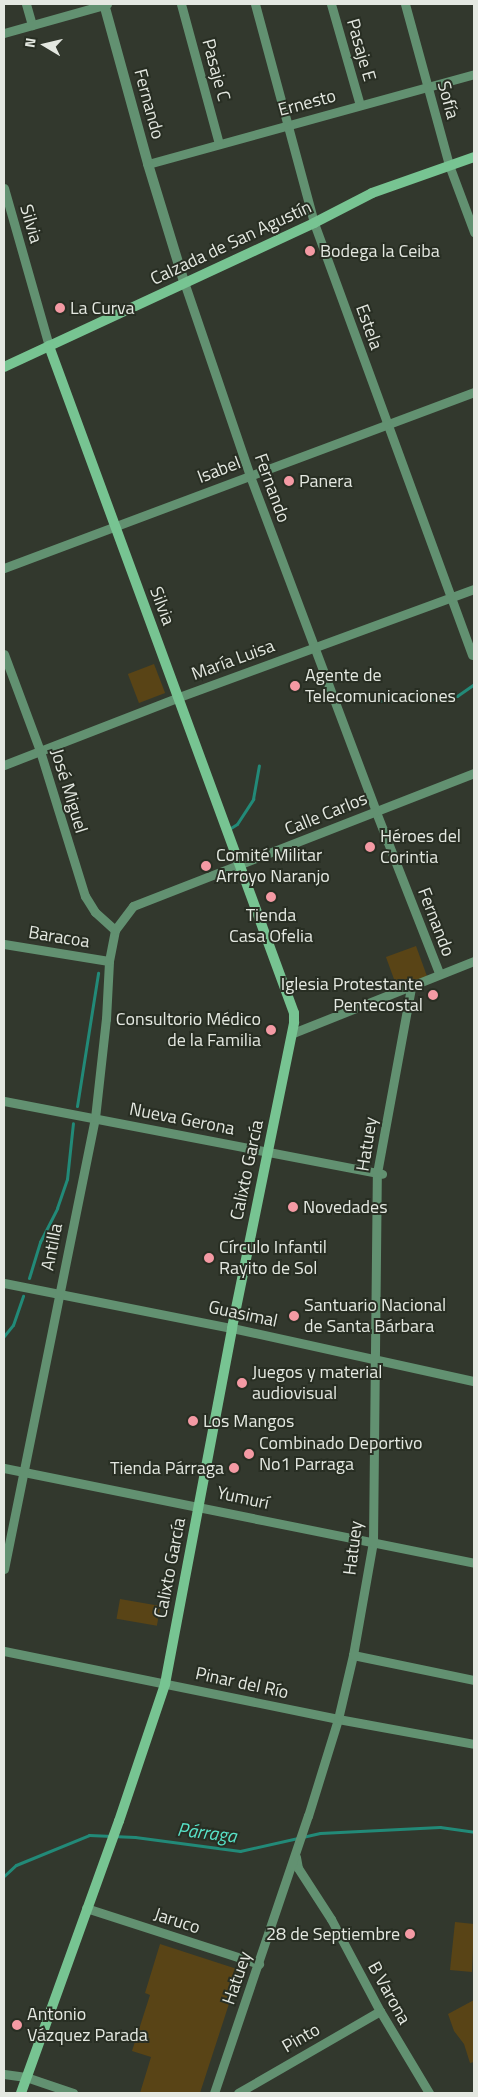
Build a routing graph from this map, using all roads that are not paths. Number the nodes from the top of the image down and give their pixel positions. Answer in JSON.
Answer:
{"nodes":[{"id":1,"x":26,"y":4,"type":"edge"},
{"id":2,"x":105,"y":4,"type":"edge"},
{"id":3,"x":181,"y":4,"type":"edge"},
{"id":4,"x":255,"y":4,"type":"edge"},
{"id":5,"x":331,"y":4,"type":"edge"},
{"id":6,"x":405,"y":4,"type":"edge"},
{"id":7,"x":32,"y":25,"type":"junction"},
{"id":8,"x":4,"y":33,"type":"edge"},
{"id":9,"x":474,"y":74,"type":"edge"},
{"id":10,"x":428,"y":86,"type":"junction"},
{"id":11,"x":360,"y":105,"type":"junction"},
{"id":12,"x":288,"y":125,"type":"junction"},
{"id":13,"x":219,"y":144,"type":"junction"},
{"id":14,"x":474,"y":156,"type":"edge"},
{"id":15,"x":148,"y":164,"type":"junction"},
{"id":16,"x":449,"y":165,"type":"junction"},
{"id":17,"x":4,"y":188,"type":"edge"},
{"id":18,"x":6,"y":203,"type":"edge"},
{"id":19,"x":314,"y":223,"type":"junction"},
{"id":20,"x":474,"y":232,"type":"edge"},
{"id":21,"x":184,"y":282,"type":"junction"},
{"id":22,"x":49,"y":346,"type":"junction"},
{"id":23,"x":4,"y":367,"type":"edge"},
{"id":24,"x":474,"y":392,"type":"edge"},
{"id":25,"x":387,"y":423,"type":"junction"},
{"id":26,"x":250,"y":476,"type":"junction"},
{"id":27,"x":114,"y":528,"type":"junction"},
{"id":28,"x":4,"y":568,"type":"edge"},
{"id":29,"x":474,"y":589,"type":"edge"},
{"id":30,"x":450,"y":598,"type":"junction"},
{"id":31,"x":315,"y":647,"type":"junction"},
{"id":32,"x":4,"y":654,"type":"edge"},
{"id":33,"x":472,"y":655,"type":"dead end"},
{"id":34,"x":179,"y":697,"type":"junction"},
{"id":35,"x":40,"y":751,"type":"junction"},
{"id":36,"x":4,"y":765,"type":"edge"},
{"id":37,"x":474,"y":773,"type":"edge"},
{"id":38,"x":376,"y":812,"type":"junction"},
{"id":39,"x":238,"y":866,"type":"junction"},
{"id":40,"x":115,"y":930,"type":"junction"},
{"id":41,"x":4,"y":944,"type":"edge"},
{"id":42,"x":109,"y":961,"type":"junction"},
{"id":43,"x":474,"y":961,"type":"edge"},
{"id":44,"x":439,"y":973,"type":"junction"},
{"id":45,"x":411,"y":988,"type":"junction"},
{"id":46,"x":293,"y":1033,"type":"junction"},
{"id":47,"x":4,"y":1101,"type":"edge"},
{"id":48,"x":95,"y":1118,"type":"junction"},
{"id":49,"x":266,"y":1152,"type":"junction"},
{"id":50,"x":380,"y":1174,"type":"junction"},
{"id":51,"x":4,"y":1283,"type":"edge"},
{"id":52,"x":59,"y":1294,"type":"junction"},
{"id":53,"x":232,"y":1328,"type":"junction"},
{"id":54,"x":376,"y":1359,"type":"junction"},
{"id":55,"x":474,"y":1381,"type":"edge"},
{"id":56,"x":4,"y":1468,"type":"edge"},
{"id":57,"x":22,"y":1472,"type":"junction"},
{"id":58,"x":199,"y":1506,"type":"junction"},
{"id":59,"x":373,"y":1542,"type":"junction"},
{"id":60,"x":474,"y":1562,"type":"edge"},
{"id":61,"x":4,"y":1569,"type":"edge"},
{"id":62,"x":4,"y":1651,"type":"edge"},
{"id":63,"x":353,"y":1655,"type":"junction"},
{"id":64,"x":474,"y":1680,"type":"edge"},
{"id":65,"x":165,"y":1684,"type":"junction"},
{"id":66,"x":338,"y":1719,"type":"junction"},
{"id":67,"x":474,"y":1744,"type":"edge"},
{"id":68,"x":296,"y":1854,"type":"junction"},
{"id":69,"x":86,"y":1908,"type":"junction"},
{"id":70,"x":259,"y":1964,"type":"junction"},
{"id":71,"x":380,"y":2011,"type":"junction"},
{"id":72,"x":4,"y":2069,"type":"edge"},
{"id":73,"x":4,"y":2074,"type":"edge"},
{"id":74,"x":26,"y":2077,"type":"junction"},
{"id":75,"x":21,"y":2093,"type":"edge"},
{"id":76,"x":73,"y":2093,"type":"edge"},
{"id":77,"x":216,"y":2093,"type":"edge"},
{"id":78,"x":238,"y":2093,"type":"edge"},
{"id":79,"x":429,"y":2093,"type":"edge"}],
"edges":[{"from":1,"to":7,"type":"street"},
{"from":2,"to":7,"type":"street"},
{"from":2,"to":15,"type":"street","name":"Fernando"},
{"from":3,"to":13,"type":"street","name":"Pasaje C"},
{"from":4,"to":12,"type":"street","name":"Estela"},
{"from":5,"to":11,"type":"street","name":"Pasaje E"},
{"from":6,"to":10,"type":"street","name":"Sofía"},
{"from":7,"to":8,"type":"street"},
{"from":9,"to":10,"type":"street","name":"Ernesto"},
{"from":10,"to":11,"type":"street","name":"Ernesto"},
{"from":10,"to":16,"type":"street","name":"Sofía"},
{"from":11,"to":12,"type":"street","name":"Ernesto"},
{"from":12,"to":13,"type":"street","name":"Ernesto"},
{"from":12,"to":19,"type":"street","name":"Estela"},
{"from":13,"to":15,"type":"street","name":"Ernesto"},
{"from":14,"to":16,"type":"main road","name":"Calzada de San Agustín"},
{"from":15,"to":21,"type":"street","name":"Fernando"},
{"from":16,"to":19,"type":"main road","name":"Calzada de San Agustín"},
{"from":16,"to":20,"type":"street","name":"Sofía"},
{"from":17,"to":18,"type":"street","name":"Silvia"},
{"from":18,"to":22,"type":"street","name":"Silvia"},
{"from":19,"to":21,"type":"main road","name":"Calzada de San Agustín"},
{"from":19,"to":25,"type":"street","name":"Estela"},
{"from":21,"to":22,"type":"main road","name":"Calzada de San Agustín"},
{"from":21,"to":26,"type":"street","name":"Fernando"},
{"from":22,"to":23,"type":"main road","name":"Calzada de San Agustín"},
{"from":22,"to":27,"type":"main road","name":"Silvia"},
{"from":24,"to":25,"type":"street","name":"Isabel"},
{"from":25,"to":26,"type":"street","name":"Isabel"},
{"from":25,"to":30,"type":"street","name":"Estela"},
{"from":26,"to":27,"type":"street","name":"Isabel"},
{"from":26,"to":31,"type":"street","name":"Fernando"},
{"from":27,"to":28,"type":"street","name":"Isabel"},
{"from":27,"to":34,"type":"main road","name":"Silvia"},
{"from":29,"to":30,"type":"street","name":"María Luisa"},
{"from":30,"to":31,"type":"street","name":"María Luisa"},
{"from":30,"to":33,"type":"street","name":"Estela"},
{"from":31,"to":34,"type":"street","name":"María Luisa"},
{"from":31,"to":38,"type":"street","name":"Fernando"},
{"from":32,"to":35,"type":"street","name":"José Miguel"},
{"from":34,"to":35,"type":"street","name":"María Luisa"},
{"from":34,"to":39,"type":"main road","name":"Silvia"},
{"from":35,"to":36,"type":"street","name":"María Luisa"},
{"from":35,"to":40,"type":"street","name":"José Miguel"},
{"from":37,"to":38,"type":"street","name":"Calle Carlos"},
{"from":38,"to":39,"type":"street","name":"Calle Carlos"},
{"from":38,"to":44,"type":"street","name":"Fernando"},
{"from":39,"to":40,"type":"street","name":"Calle Carlos"},
{"from":39,"to":46,"type":"main road","name":"Silvia"},
{"from":40,"to":42,"type":"street","name":"Antilla"},
{"from":41,"to":42,"type":"street","name":"Baracoa"},
{"from":42,"to":48,"type":"street","name":"Antilla"},
{"from":43,"to":44,"type":"street"},
{"from":44,"to":45,"type":"street"},
{"from":45,"to":46,"type":"street"},
{"from":45,"to":50,"type":"street","name":"Hatuey"},
{"from":46,"to":49,"type":"main road","name":"Calixto García"},
{"from":47,"to":48,"type":"street","name":"Nueva Gerona"},
{"from":48,"to":49,"type":"street","name":"Nueva Gerona"},
{"from":48,"to":52,"type":"street","name":"Antilla"},
{"from":49,"to":50,"type":"street","name":"Nueva Gerona"},
{"from":49,"to":53,"type":"main road","name":"Calixto García"},
{"from":50,"to":54,"type":"street","name":"Hatuey"},
{"from":51,"to":52,"type":"street","name":"Guasimal"},
{"from":52,"to":53,"type":"street","name":"Guasimal"},
{"from":52,"to":57,"type":"street","name":"Antilla"},
{"from":53,"to":54,"type":"street","name":"Guasimal"},
{"from":53,"to":58,"type":"main road","name":"Calixto García"},
{"from":54,"to":55,"type":"street","name":"Guasimal"},
{"from":54,"to":59,"type":"street","name":"Hatuey"},
{"from":56,"to":57,"type":"street","name":"Yumurí"},
{"from":57,"to":58,"type":"street","name":"Yumurí"},
{"from":57,"to":61,"type":"street","name":"Antilla"},
{"from":58,"to":59,"type":"street","name":"Yumurí"},
{"from":58,"to":65,"type":"main road","name":"Calixto García"},
{"from":59,"to":60,"type":"street","name":"Yumurí"},
{"from":59,"to":63,"type":"street","name":"Hatuey"},
{"from":62,"to":65,"type":"street","name":"Pinar del Río"},
{"from":63,"to":64,"type":"street"},
{"from":63,"to":66,"type":"street","name":"Hatuey"},
{"from":65,"to":66,"type":"street","name":"Pinar del Río"},
{"from":65,"to":69,"type":"main road","name":"Calixto García"},
{"from":66,"to":67,"type":"street","name":"Pinar del Río"},
{"from":66,"to":68,"type":"street","name":"Hatuey"},
{"from":68,"to":70,"type":"street","name":"Hatuey"},
{"from":68,"to":71,"type":"street","name":"B Varona"},
{"from":69,"to":70,"type":"street","name":"Jaruco"},
{"from":69,"to":74,"type":"main road","name":"Calixto García"},
{"from":70,"to":77,"type":"street","name":"Hatuey"},
{"from":71,"to":78,"type":"street","name":"Pinto"},
{"from":71,"to":79,"type":"street","name":"B Varona"},
{"from":72,"to":74,"type":"street"},
{"from":73,"to":74,"type":"street"},
{"from":74,"to":75,"type":"main road","name":"Calixto García"},
{"from":74,"to":76,"type":"street"}]}
